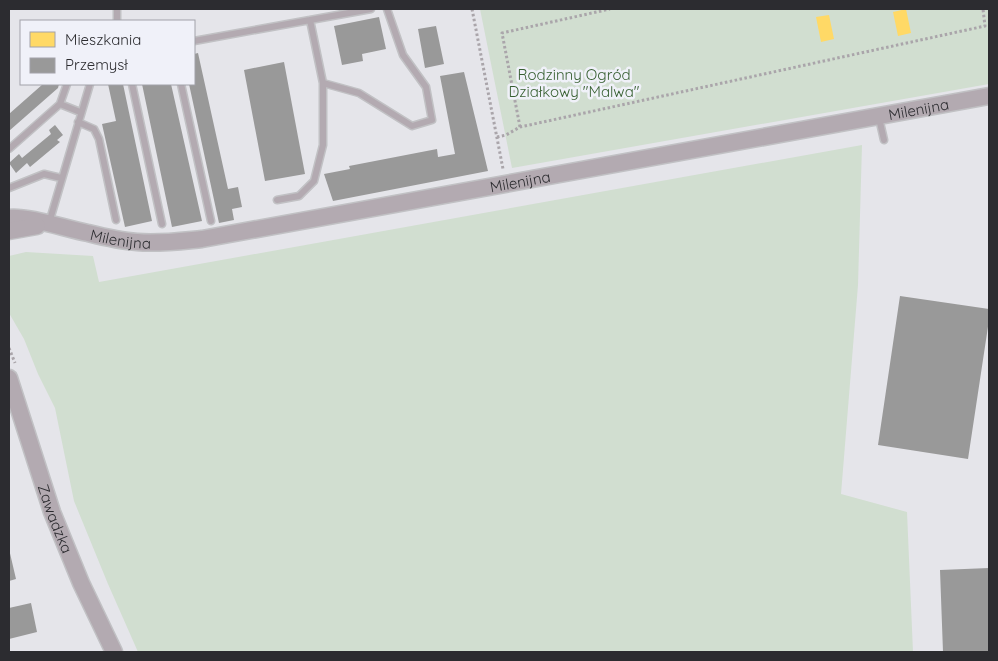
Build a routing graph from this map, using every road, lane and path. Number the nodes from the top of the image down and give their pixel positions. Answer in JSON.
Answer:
{"nodes":[{"id":1,"x":371,"y":9,"type":"edge"},
{"id":2,"x":388,"y":9,"type":"edge"},
{"id":3,"x":472,"y":9,"type":"edge"},
{"id":4,"x":610,"y":9,"type":"edge"},
{"id":5,"x":984,"y":9,"type":"edge"},
{"id":6,"x":310,"y":20,"type":"junction"},
{"id":7,"x":195,"y":41,"type":"edge"},
{"id":8,"x":323,"y":83,"type":"junction"},
{"id":9,"x":67,"y":85,"type":"edge"},
{"id":10,"x":90,"y":85,"type":"edge"},
{"id":11,"x":132,"y":85,"type":"edge"},
{"id":12,"x":181,"y":85,"type":"edge"},
{"id":13,"x":989,"y":99,"type":"edge"},
{"id":14,"x":60,"y":104,"type":"junction"},
{"id":15,"x":80,"y":112,"type":"junction"},
{"id":16,"x":878,"y":117,"type":"junction"},
{"id":17,"x":78,"y":122,"type":"junction"},
{"id":18,"x":520,"y":127,"type":"junction"},
{"id":19,"x":497,"y":137,"type":"junction"},
{"id":20,"x":884,"y":140,"type":"dead end"},
{"id":21,"x":9,"y":149,"type":"edge"},
{"id":22,"x":62,"y":178,"type":"junction"},
{"id":23,"x":506,"y":184,"type":"junction"},
{"id":24,"x":9,"y":188,"type":"edge"},
{"id":25,"x":277,"y":200,"type":"dead end"},
{"id":26,"x":9,"y":218,"type":"edge"},
{"id":27,"x":116,"y":220,"type":"dead end"},
{"id":28,"x":211,"y":221,"type":"dead end"},
{"id":29,"x":162,"y":224,"type":"dead end"},
{"id":30,"x":49,"y":225,"type":"junction"},
{"id":31,"x":9,"y":231,"type":"edge"},
{"id":32,"x":9,"y":378,"type":"edge"},
{"id":33,"x":114,"y":652,"type":"edge"}],
"edges":[{"from":1,"to":6,"type":"lane"},
{"from":2,"to":8,"type":"lane"},
{"from":3,"to":19,"type":"path"},
{"from":4,"to":18,"type":"path"},
{"from":5,"to":18,"type":"path"},
{"from":6,"to":7,"type":"lane"},
{"from":6,"to":8,"type":"lane"},
{"from":8,"to":25,"type":"lane"},
{"from":9,"to":14,"type":"lane"},
{"from":10,"to":15,"type":"lane"},
{"from":11,"to":29,"type":"lane"},
{"from":12,"to":28,"type":"lane"},
{"from":13,"to":16,"type":"street","name":"Milenijna"},
{"from":14,"to":15,"type":"lane"},
{"from":14,"to":21,"type":"lane"},
{"from":15,"to":17,"type":"lane"},
{"from":16,"to":20,"type":"lane"},
{"from":16,"to":23,"type":"street","name":"Milenijna"},
{"from":17,"to":22,"type":"lane"},
{"from":17,"to":27,"type":"lane"},
{"from":18,"to":19,"type":"path"},
{"from":19,"to":23,"type":"path"},
{"from":22,"to":24,"type":"lane"},
{"from":22,"to":30,"type":"lane"},
{"from":23,"to":30,"type":"street","name":"Milenijna"},
{"from":26,"to":30,"type":"street","name":"Milenijna"},
{"from":30,"to":31,"type":"street","name":"Milenijna"},
{"from":32,"to":33,"type":"street","name":"Zawadzka"}]}
